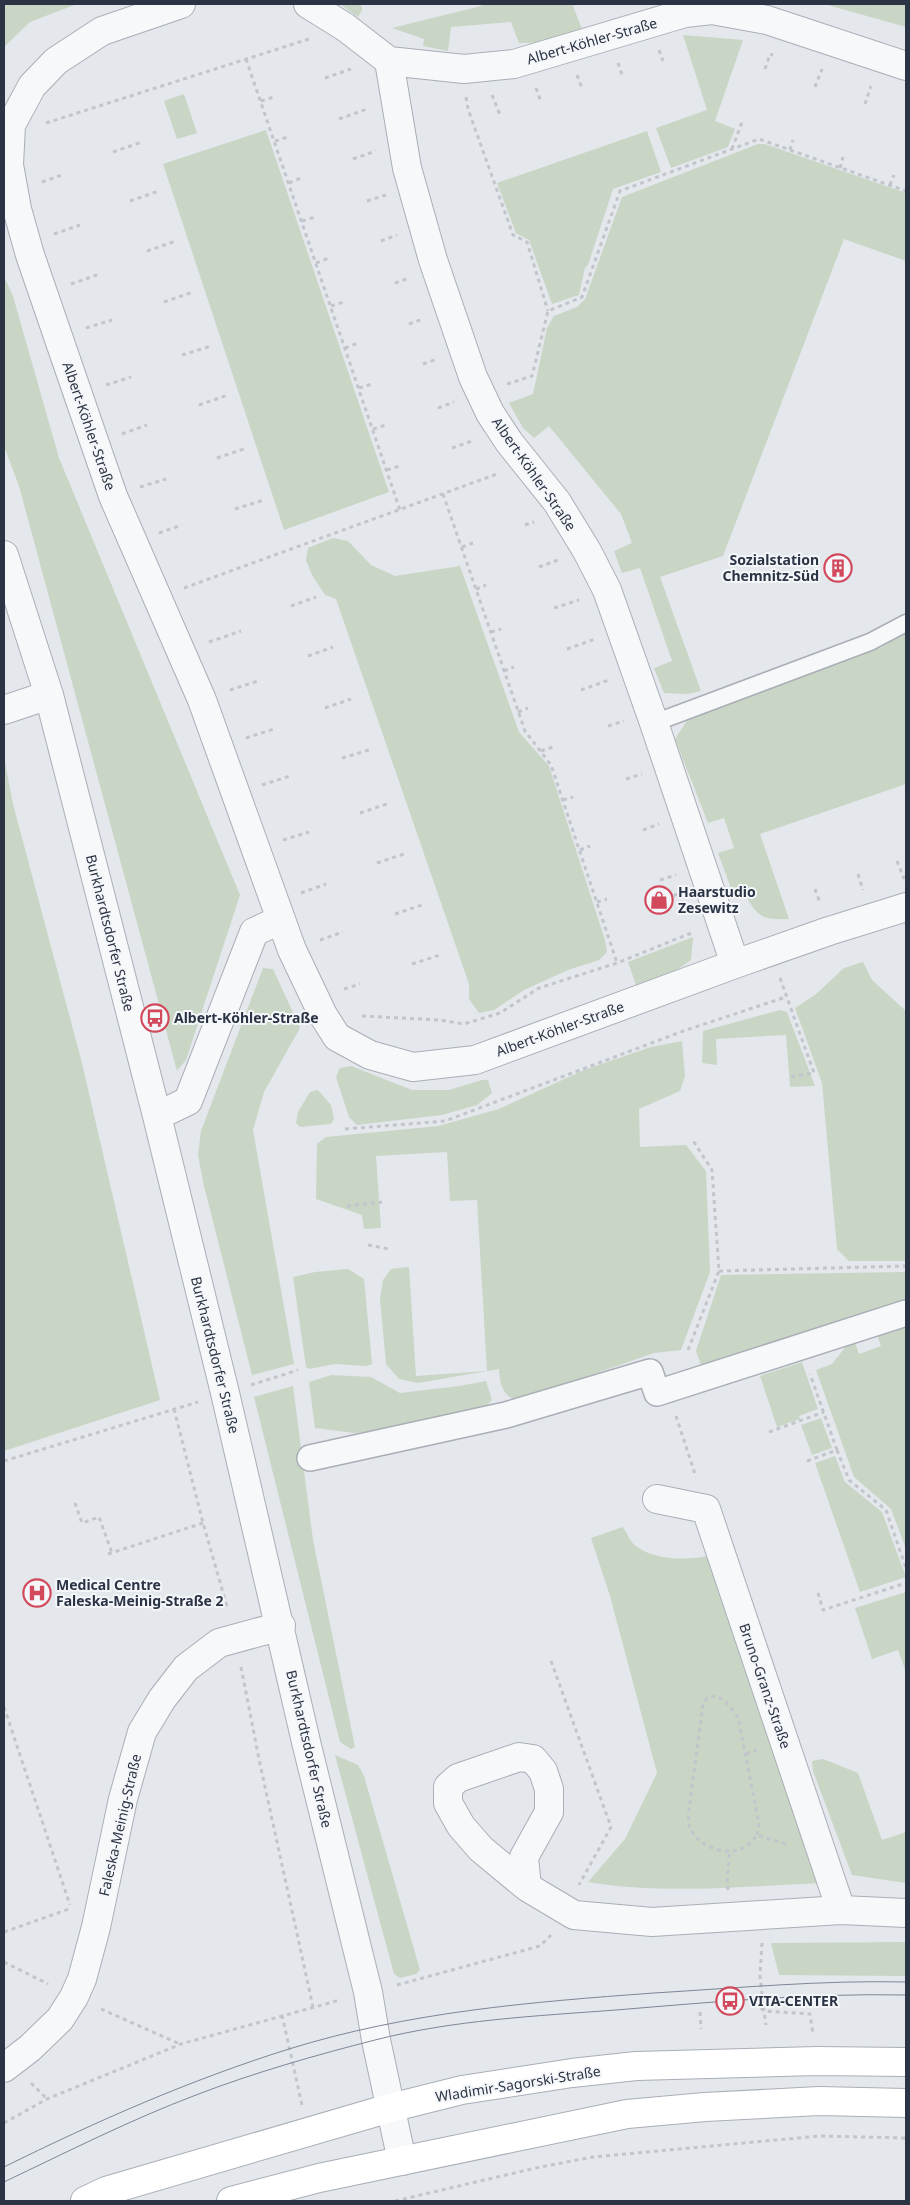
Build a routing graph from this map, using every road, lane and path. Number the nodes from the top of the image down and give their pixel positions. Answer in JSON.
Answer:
{"nodes":[{"id":1,"x":181,"y":4,"type":"edge"},
{"id":2,"x":308,"y":4,"type":"edge"},
{"id":3,"x":345,"y":27,"type":"junction"},
{"id":4,"x":660,"y":50,"type":"dead end"},
{"id":5,"x":779,"y":57,"type":"dead end"},
{"id":6,"x":246,"y":59,"type":"junction"},
{"id":7,"x":389,"y":61,"type":"junction"},
{"id":8,"x":663,"y":61,"type":"dead end"},
{"id":9,"x":906,"y":66,"type":"edge"},
{"id":10,"x":619,"y":67,"type":"dead end"},
{"id":11,"x":822,"y":68,"type":"dead end"},
{"id":12,"x":464,"y":69,"type":"junction"},
{"id":13,"x":765,"y":69,"type":"dead end"},
{"id":14,"x":338,"y":74,"type":"dead end"},
{"id":15,"x":622,"y":74,"type":"dead end"},
{"id":16,"x":578,"y":75,"type":"dead end"},
{"id":17,"x":325,"y":78,"type":"dead end"},
{"id":18,"x":815,"y":87,"type":"dead end"},
{"id":19,"x":582,"y":88,"type":"dead end"},
{"id":20,"x":870,"y":90,"type":"dead end"},
{"id":21,"x":538,"y":91,"type":"dead end"},
{"id":22,"x":274,"y":97,"type":"dead end"},
{"id":23,"x":261,"y":101,"type":"junction"},
{"id":24,"x":495,"y":101,"type":"dead end"},
{"id":25,"x":541,"y":102,"type":"dead end"},
{"id":26,"x":865,"y":104,"type":"dead end"},
{"id":27,"x":352,"y":115,"type":"dead end"},
{"id":28,"x":500,"y":115,"type":"dead end"},
{"id":29,"x":339,"y":119,"type":"dead end"},
{"id":30,"x":742,"y":122,"type":"dead end"},
{"id":31,"x":11,"y":134,"type":"junction"},
{"id":32,"x":288,"y":137,"type":"dead end"},
{"id":33,"x":793,"y":140,"type":"dead end"},
{"id":34,"x":274,"y":141,"type":"junction"},
{"id":35,"x":142,"y":142,"type":"dead end"},
{"id":36,"x":732,"y":150,"type":"junction"},
{"id":37,"x":790,"y":150,"type":"junction"},
{"id":38,"x":113,"y":152,"type":"dead end"},
{"id":39,"x":368,"y":154,"type":"dead end"},
{"id":40,"x":844,"y":157,"type":"dead end"},
{"id":41,"x":353,"y":159,"type":"dead end"},
{"id":42,"x":840,"y":168,"type":"junction"},
{"id":43,"x":62,"y":175,"type":"dead end"},
{"id":44,"x":894,"y":175,"type":"dead end"},
{"id":45,"x":51,"y":178,"type":"dead end"},
{"id":46,"x":302,"y":178,"type":"dead end"},
{"id":47,"x":289,"y":182,"type":"junction"},
{"id":48,"x":890,"y":185,"type":"junction"},
{"id":49,"x":906,"y":190,"type":"edge"},
{"id":50,"x":159,"y":191,"type":"dead end"},
{"id":51,"x":381,"y":197,"type":"dead end"},
{"id":52,"x":130,"y":201,"type":"dead end"},
{"id":53,"x":367,"y":201,"type":"dead end"},
{"id":54,"x":315,"y":217,"type":"dead end"},
{"id":55,"x":302,"y":221,"type":"junction"},
{"id":56,"x":80,"y":226,"type":"dead end"},
{"id":57,"x":67,"y":230,"type":"dead end"},
{"id":58,"x":396,"y":235,"type":"dead end"},
{"id":59,"x":381,"y":241,"type":"dead end"},
{"id":60,"x":176,"y":242,"type":"dead end"},
{"id":61,"x":147,"y":252,"type":"dead end"},
{"id":62,"x":329,"y":258,"type":"dead end"},
{"id":63,"x":316,"y":263,"type":"junction"},
{"id":64,"x":97,"y":275,"type":"dead end"},
{"id":65,"x":84,"y":279,"type":"dead end"},
{"id":66,"x":406,"y":279,"type":"dead end"},
{"id":67,"x":396,"y":283,"type":"dead end"},
{"id":68,"x":193,"y":292,"type":"dead end"},
{"id":69,"x":164,"y":302,"type":"dead end"},
{"id":70,"x":344,"y":302,"type":"dead end"},
{"id":71,"x":331,"y":306,"type":"junction"},
{"id":72,"x":548,"y":312,"type":"junction"},
{"id":73,"x":112,"y":320,"type":"dead end"},
{"id":74,"x":422,"y":320,"type":"dead end"},
{"id":75,"x":409,"y":324,"type":"dead end"},
{"id":76,"x":96,"y":325,"type":"dead end"},
{"id":77,"x":358,"y":343,"type":"dead end"},
{"id":78,"x":211,"y":346,"type":"dead end"},
{"id":79,"x":345,"y":348,"type":"junction"},
{"id":80,"x":182,"y":355,"type":"dead end"},
{"id":81,"x":430,"y":362,"type":"dead end"},
{"id":82,"x":423,"y":364,"type":"dead end"},
{"id":83,"x":131,"y":377,"type":"dead end"},
{"id":84,"x":120,"y":380,"type":"dead end"},
{"id":85,"x":372,"y":384,"type":"dead end"},
{"id":86,"x":359,"y":388,"type":"junction"},
{"id":87,"x":481,"y":393,"type":"junction"},
{"id":88,"x":228,"y":395,"type":"dead end"},
{"id":89,"x":451,"y":404,"type":"dead end"},
{"id":90,"x":199,"y":405,"type":"dead end"},
{"id":91,"x":438,"y":408,"type":"dead end"},
{"id":92,"x":386,"y":424,"type":"dead end"},
{"id":93,"x":147,"y":426,"type":"dead end"},
{"id":94,"x":138,"y":428,"type":"dead end"},
{"id":95,"x":373,"y":429,"type":"junction"},
{"id":96,"x":461,"y":444,"type":"dead end"},
{"id":97,"x":246,"y":448,"type":"dead end"},
{"id":98,"x":452,"y":448,"type":"dead end"},
{"id":99,"x":217,"y":458,"type":"dead end"},
{"id":100,"x":526,"y":463,"type":"junction"},
{"id":101,"x":400,"y":466,"type":"dead end"},
{"id":102,"x":387,"y":470,"type":"junction"},
{"id":103,"x":166,"y":478,"type":"dead end"},
{"id":104,"x":154,"y":482,"type":"dead end"},
{"id":105,"x":443,"y":494,"type":"junction"},
{"id":106,"x":264,"y":500,"type":"dead end"},
{"id":107,"x":235,"y":510,"type":"dead end"},
{"id":108,"x":400,"y":510,"type":"junction"},
{"id":109,"x":182,"y":525,"type":"dead end"},
{"id":110,"x":174,"y":528,"type":"dead end"},
{"id":111,"x":472,"y":544,"type":"dead end"},
{"id":112,"x":462,"y":547,"type":"junction"},
{"id":113,"x":4,"y":554,"type":"edge"},
{"id":114,"x":552,"y":562,"type":"dead end"},
{"id":115,"x":539,"y":566,"type":"dead end"},
{"id":116,"x":486,"y":585,"type":"dead end"},
{"id":117,"x":476,"y":589,"type":"junction"},
{"id":118,"x":316,"y":597,"type":"dead end"},
{"id":119,"x":157,"y":598,"type":"junction"},
{"id":120,"x":291,"y":606,"type":"dead end"},
{"id":121,"x":561,"y":606,"type":"dead end"},
{"id":122,"x":554,"y":608,"type":"dead end"},
{"id":123,"x":906,"y":623,"type":"edge"},
{"id":124,"x":501,"y":628,"type":"dead end"},
{"id":125,"x":241,"y":631,"type":"dead end"},
{"id":126,"x":491,"y":632,"type":"junction"},
{"id":127,"x":228,"y":636,"type":"dead end"},
{"id":128,"x":579,"y":644,"type":"dead end"},
{"id":129,"x":333,"y":647,"type":"dead end"},
{"id":130,"x":567,"y":649,"type":"dead end"},
{"id":131,"x":308,"y":656,"type":"dead end"},
{"id":132,"x":514,"y":667,"type":"dead end"},
{"id":133,"x":504,"y":671,"type":"junction"},
{"id":134,"x":258,"y":681,"type":"dead end"},
{"id":135,"x":248,"y":684,"type":"dead end"},
{"id":136,"x":593,"y":686,"type":"dead end"},
{"id":137,"x":581,"y":690,"type":"dead end"},
{"id":138,"x":49,"y":695,"type":"junction"},
{"id":139,"x":351,"y":699,"type":"dead end"},
{"id":140,"x":325,"y":708,"type":"dead end"},
{"id":141,"x":528,"y":708,"type":"dead end"},
{"id":142,"x":4,"y":710,"type":"edge"},
{"id":143,"x":518,"y":712,"type":"junction"},
{"id":144,"x":623,"y":721,"type":"dead end"},
{"id":145,"x":654,"y":722,"type":"junction"},
{"id":146,"x":608,"y":726,"type":"dead end"},
{"id":147,"x":274,"y":729,"type":"dead end"},
{"id":148,"x":265,"y":732,"type":"dead end"},
{"id":149,"x":556,"y":746,"type":"dead end"},
{"id":150,"x":368,"y":750,"type":"dead end"},
{"id":151,"x":541,"y":751,"type":"junction"},
{"id":152,"x":342,"y":758,"type":"dead end"},
{"id":153,"x":637,"y":775,"type":"dead end"},
{"id":154,"x":626,"y":779,"type":"dead end"},
{"id":155,"x":573,"y":797,"type":"dead end"},
{"id":156,"x":563,"y":800,"type":"junction"},
{"id":157,"x":387,"y":804,"type":"dead end"},
{"id":158,"x":360,"y":813,"type":"dead end"},
{"id":159,"x":656,"y":826,"type":"dead end"},
{"id":160,"x":643,"y":830,"type":"dead end"},
{"id":161,"x":308,"y":832,"type":"dead end"},
{"id":162,"x":298,"y":835,"type":"dead end"},
{"id":163,"x":590,"y":846,"type":"dead end"},
{"id":164,"x":580,"y":850,"type":"junction"},
{"id":165,"x":404,"y":854,"type":"dead end"},
{"id":166,"x":898,"y":861,"type":"dead end"},
{"id":167,"x":377,"y":863,"type":"dead end"},
{"id":168,"x":900,"y":870,"type":"dead end"},
{"id":169,"x":858,"y":874,"type":"dead end"},
{"id":170,"x":670,"y":877,"type":"dead end"},
{"id":171,"x":660,"y":880,"type":"dead end"},
{"id":172,"x":326,"y":884,"type":"dead end"},
{"id":173,"x":861,"y":884,"type":"dead end"},
{"id":174,"x":322,"y":886,"type":"dead end"},
{"id":175,"x":815,"y":889,"type":"dead end"},
{"id":176,"x":607,"y":899,"type":"dead end"},
{"id":177,"x":596,"y":902,"type":"junction"},
{"id":178,"x":422,"y":905,"type":"dead end"},
{"id":179,"x":906,"y":907,"type":"edge"},
{"id":180,"x":822,"y":911,"type":"dead end"},
{"id":181,"x":395,"y":914,"type":"dead end"},
{"id":182,"x":280,"y":920,"type":"junction"},
{"id":183,"x":720,"y":922,"type":"junction"},
{"id":184,"x":343,"y":932,"type":"dead end"},
{"id":185,"x":337,"y":935,"type":"dead end"},
{"id":186,"x":770,"y":952,"type":"junction"},
{"id":187,"x":440,"y":955,"type":"dead end"},
{"id":188,"x":617,"y":963,"type":"junction"},
{"id":189,"x":412,"y":964,"type":"dead end"},
{"id":190,"x":735,"y":964,"type":"junction"},
{"id":191,"x":360,"y":984,"type":"dead end"},
{"id":192,"x":353,"y":986,"type":"dead end"},
{"id":193,"x":786,"y":997,"type":"junction"},
{"id":194,"x":322,"y":1014,"type":"junction"},
{"id":195,"x":789,"y":1077,"type":"dead end"},
{"id":196,"x":157,"y":1116,"type":"junction"},
{"id":197,"x":345,"y":1129,"type":"dead end"},
{"id":198,"x":692,"y":1139,"type":"dead end"},
{"id":199,"x":382,"y":1202,"type":"dead end"},
{"id":200,"x":347,"y":1206,"type":"dead end"},
{"id":201,"x":368,"y":1245,"type":"dead end"},
{"id":202,"x":389,"y":1249,"type":"dead end"},
{"id":203,"x":906,"y":1266,"type":"edge"},
{"id":204,"x":719,"y":1271,"type":"junction"},
{"id":205,"x":906,"y":1312,"type":"edge"},
{"id":206,"x":801,"y":1347,"type":"junction"},
{"id":207,"x":688,"y":1350,"type":"dead end"},
{"id":208,"x":298,"y":1370,"type":"dead end"},
{"id":209,"x":668,"y":1390,"type":"junction"},
{"id":210,"x":225,"y":1393,"type":"junction"},
{"id":211,"x":174,"y":1409,"type":"junction"},
{"id":212,"x":824,"y":1412,"type":"junction"},
{"id":213,"x":769,"y":1432,"type":"dead end"},
{"id":214,"x":837,"y":1450,"type":"junction"},
{"id":215,"x":310,"y":1458,"type":"dead end"},
{"id":216,"x":4,"y":1461,"type":"edge"},
{"id":217,"x":807,"y":1461,"type":"dead end"},
{"id":218,"x":657,"y":1499,"type":"dead end"},
{"id":219,"x":75,"y":1503,"type":"dead end"},
{"id":220,"x":706,"y":1509,"type":"junction"},
{"id":221,"x":203,"y":1524,"type":"junction"},
{"id":222,"x":906,"y":1568,"type":"edge"},
{"id":223,"x":906,"y":1584,"type":"edge"},
{"id":224,"x":818,"y":1593,"type":"dead end"},
{"id":225,"x":281,"y":1626,"type":"junction"},
{"id":226,"x":236,"y":1637,"type":"junction"},
{"id":227,"x":551,"y":1661,"type":"dead end"},
{"id":228,"x":4,"y":1707,"type":"edge"},
{"id":229,"x":757,"y":1834,"type":"junction"},
{"id":230,"x":730,"y":1850,"type":"junction"},
{"id":231,"x":821,"y":1853,"type":"junction"},
{"id":232,"x":527,"y":1887,"type":"junction"},
{"id":233,"x":840,"y":1910,"type":"junction"},
{"id":234,"x":570,"y":1912,"type":"junction"},
{"id":235,"x":906,"y":1913,"type":"edge"},
{"id":236,"x":764,"y":1914,"type":"junction"},
{"id":237,"x":732,"y":1917,"type":"junction"},
{"id":238,"x":4,"y":1932,"type":"edge"},
{"id":239,"x":4,"y":1962,"type":"edge"},
{"id":240,"x":368,"y":1992,"type":"junction"},
{"id":241,"x":74,"y":1997,"type":"junction"},
{"id":242,"x":313,"y":2007,"type":"junction"},
{"id":243,"x":762,"y":2009,"type":"junction"},
{"id":244,"x":700,"y":2012,"type":"dead end"},
{"id":245,"x":766,"y":2025,"type":"dead end"},
{"id":246,"x":701,"y":2028,"type":"dead end"},
{"id":247,"x":181,"y":2044,"type":"junction"},
{"id":248,"x":817,"y":2062,"type":"junction"},
{"id":249,"x":906,"y":2062,"type":"edge"},
{"id":250,"x":4,"y":2068,"type":"edge"},
{"id":251,"x":818,"y":2101,"type":"junction"},
{"id":252,"x":906,"y":2103,"type":"edge"},
{"id":253,"x":390,"y":2108,"type":"junction"},
{"id":254,"x":4,"y":2123,"type":"edge"},
{"id":255,"x":820,"y":2136,"type":"junction"},
{"id":256,"x":906,"y":2138,"type":"edge"},
{"id":257,"x":402,"y":2161,"type":"junction"},
{"id":258,"x":85,"y":2201,"type":"edge"},
{"id":259,"x":231,"y":2201,"type":"edge"},
{"id":260,"x":395,"y":2201,"type":"edge"}],
"edges":[{"from":1,"to":31,"type":"street","name":"Albert-Köhler-Straße"},
{"from":2,"to":3,"type":"street"},
{"from":3,"to":6,"type":"path"},
{"from":3,"to":7,"type":"street"},
{"from":4,"to":8,"type":"path"},
{"from":5,"to":13,"type":"path"},
{"from":6,"to":23,"type":"path"},
{"from":6,"to":31,"type":"path"},
{"from":7,"to":12,"type":"street","name":"Albert-Köhler-Straße"},
{"from":7,"to":87,"type":"street","name":"Albert-Köhler-Straße"},
{"from":9,"to":12,"type":"street","name":"Albert-Köhler-Straße"},
{"from":10,"to":15,"type":"path"},
{"from":11,"to":18,"type":"path"},
{"from":12,"to":72,"type":"path"},
{"from":14,"to":17,"type":"path"},
{"from":16,"to":19,"type":"path"},
{"from":20,"to":26,"type":"path"},
{"from":21,"to":25,"type":"path"},
{"from":22,"to":23,"type":"path"},
{"from":23,"to":34,"type":"path"},
{"from":24,"to":28,"type":"path"},
{"from":27,"to":29,"type":"path"},
{"from":30,"to":36,"type":"path"},
{"from":31,"to":119,"type":"street","name":"Albert-Köhler-Straße"},
{"from":32,"to":34,"type":"path"},
{"from":33,"to":37,"type":"path"},
{"from":34,"to":47,"type":"path"},
{"from":35,"to":38,"type":"path"},
{"from":36,"to":37,"type":"path"},
{"from":36,"to":72,"type":"path"},
{"from":37,"to":42,"type":"path"},
{"from":39,"to":41,"type":"path"},
{"from":40,"to":42,"type":"path"},
{"from":42,"to":48,"type":"path"},
{"from":43,"to":45,"type":"path"},
{"from":44,"to":48,"type":"path"},
{"from":46,"to":47,"type":"path"},
{"from":47,"to":55,"type":"path"},
{"from":48,"to":49,"type":"path"},
{"from":50,"to":52,"type":"path"},
{"from":51,"to":53,"type":"path"},
{"from":54,"to":55,"type":"path"},
{"from":55,"to":63,"type":"path"},
{"from":56,"to":57,"type":"path"},
{"from":58,"to":59,"type":"path"},
{"from":60,"to":61,"type":"path"},
{"from":62,"to":63,"type":"path"},
{"from":63,"to":71,"type":"path"},
{"from":64,"to":65,"type":"path"},
{"from":66,"to":67,"type":"path"},
{"from":68,"to":69,"type":"path"},
{"from":70,"to":71,"type":"path"},
{"from":71,"to":79,"type":"path"},
{"from":72,"to":87,"type":"path"},
{"from":73,"to":76,"type":"path"},
{"from":74,"to":75,"type":"path"},
{"from":77,"to":79,"type":"path"},
{"from":78,"to":80,"type":"path"},
{"from":79,"to":86,"type":"path"},
{"from":81,"to":82,"type":"path"},
{"from":83,"to":84,"type":"path"},
{"from":85,"to":86,"type":"path"},
{"from":86,"to":95,"type":"path"},
{"from":87,"to":100,"type":"street","name":"Albert-Köhler-Straße"},
{"from":88,"to":90,"type":"path"},
{"from":89,"to":91,"type":"path"},
{"from":92,"to":95,"type":"path"},
{"from":93,"to":94,"type":"path"},
{"from":95,"to":102,"type":"path"},
{"from":96,"to":98,"type":"path"},
{"from":97,"to":99,"type":"path"},
{"from":100,"to":105,"type":"path"},
{"from":100,"to":145,"type":"street","name":"Albert-Köhler-Straße"},
{"from":101,"to":102,"type":"path"},
{"from":102,"to":108,"type":"path"},
{"from":103,"to":104,"type":"path"},
{"from":105,"to":108,"type":"path"},
{"from":105,"to":112,"type":"path"},
{"from":106,"to":107,"type":"path"},
{"from":108,"to":119,"type":"path"},
{"from":109,"to":110,"type":"path"},
{"from":111,"to":112,"type":"path"},
{"from":112,"to":117,"type":"path"},
{"from":113,"to":138,"type":"street","name":"Burkhardtsdorfer Straße"},
{"from":114,"to":115,"type":"path"},
{"from":116,"to":117,"type":"path"},
{"from":117,"to":126,"type":"path"},
{"from":118,"to":120,"type":"path"},
{"from":119,"to":182,"type":"street","name":"Albert-Köhler-Straße"},
{"from":121,"to":122,"type":"path"},
{"from":123,"to":145,"type":"lane"},
{"from":124,"to":126,"type":"path"},
{"from":125,"to":127,"type":"path"},
{"from":126,"to":133,"type":"path"},
{"from":128,"to":130,"type":"path"},
{"from":129,"to":131,"type":"path"},
{"from":132,"to":133,"type":"path"},
{"from":133,"to":143,"type":"path"},
{"from":134,"to":135,"type":"path"},
{"from":136,"to":137,"type":"path"},
{"from":138,"to":142,"type":"street"},
{"from":138,"to":196,"type":"street","name":"Burkhardtsdorfer Straße"},
{"from":139,"to":140,"type":"path"},
{"from":141,"to":143,"type":"path"},
{"from":143,"to":151,"type":"path"},
{"from":144,"to":146,"type":"path"},
{"from":145,"to":183,"type":"street","name":"Albert-Köhler-Straße"},
{"from":147,"to":148,"type":"path"},
{"from":149,"to":151,"type":"path"},
{"from":150,"to":152,"type":"path"},
{"from":151,"to":156,"type":"path"},
{"from":153,"to":154,"type":"path"},
{"from":155,"to":156,"type":"path"},
{"from":156,"to":164,"type":"path"},
{"from":157,"to":158,"type":"path"},
{"from":159,"to":160,"type":"path"},
{"from":161,"to":162,"type":"path"},
{"from":163,"to":164,"type":"path"},
{"from":164,"to":177,"type":"path"},
{"from":165,"to":167,"type":"path"},
{"from":166,"to":168,"type":"path"},
{"from":169,"to":173,"type":"path"},
{"from":170,"to":171,"type":"path"},
{"from":172,"to":174,"type":"path"},
{"from":175,"to":180,"type":"path"},
{"from":176,"to":177,"type":"path"},
{"from":177,"to":188,"type":"path"},
{"from":178,"to":181,"type":"path"},
{"from":179,"to":186,"type":"street","name":"Albert-Köhler-Straße"},
{"from":182,"to":194,"type":"street","name":"Albert-Köhler-Straße"},
{"from":182,"to":196,"type":"street"},
{"from":183,"to":188,"type":"path"},
{"from":183,"to":190,"type":"street","name":"Albert-Köhler-Straße"},
{"from":184,"to":185,"type":"path"},
{"from":186,"to":190,"type":"street","name":"Albert-Köhler-Straße"},
{"from":186,"to":193,"type":"path"},
{"from":187,"to":189,"type":"path"},
{"from":188,"to":194,"type":"path"},
{"from":190,"to":194,"type":"street","name":"Albert-Köhler-Straße"},
{"from":191,"to":192,"type":"path"},
{"from":193,"to":195,"type":"path"},
{"from":193,"to":197,"type":"path"},
{"from":196,"to":210,"type":"street","name":"Burkhardtsdorfer Straße"},
{"from":198,"to":204,"type":"path"},
{"from":199,"to":200,"type":"path"},
{"from":201,"to":202,"type":"path"},
{"from":203,"to":204,"type":"path"},
{"from":204,"to":207,"type":"path"},
{"from":205,"to":206,"type":"street"},
{"from":206,"to":209,"type":"street"},
{"from":206,"to":212,"type":"path"},
{"from":208,"to":210,"type":"path"},
{"from":209,"to":215,"type":"street"},
{"from":209,"to":220,"type":"path"},
{"from":210,"to":211,"type":"path"},
{"from":210,"to":225,"type":"street","name":"Burkhardtsdorfer Straße"},
{"from":211,"to":216,"type":"path"},
{"from":211,"to":221,"type":"path"},
{"from":212,"to":213,"type":"path"},
{"from":212,"to":214,"type":"path"},
{"from":214,"to":217,"type":"path"},
{"from":214,"to":222,"type":"path"},
{"from":218,"to":220,"type":"street"},
{"from":219,"to":221,"type":"path"},
{"from":220,"to":231,"type":"street","name":"Bruno-Granz-Straße"},
{"from":221,"to":226,"type":"path"},
{"from":223,"to":224,"type":"path"},
{"from":225,"to":226,"type":"street","name":"Faleska-Meinig-Straße"},
{"from":225,"to":240,"type":"street","name":"Burkhardtsdorfer Straße"},
{"from":226,"to":241,"type":"street","name":"Faleska-Meinig-Straße"},
{"from":226,"to":242,"type":"path"},
{"from":227,"to":234,"type":"path"},
{"from":228,"to":238,"type":"path"},
{"from":229,"to":230,"type":"path"},
{"from":229,"to":230,"type":"path"},
{"from":229,"to":231,"type":"path"},
{"from":230,"to":237,"type":"path"},
{"from":231,"to":233,"type":"street","name":"Bruno-Granz-Straße"},
{"from":232,"to":232,"type":"street"},
{"from":232,"to":234,"type":"street"},
{"from":233,"to":235,"type":"street"},
{"from":233,"to":236,"type":"street"},
{"from":234,"to":237,"type":"street"},
{"from":234,"to":240,"type":"path"},
{"from":236,"to":237,"type":"street"},
{"from":236,"to":243,"type":"path"},
{"from":239,"to":241,"type":"path"},
{"from":240,"to":242,"type":"path"},
{"from":240,"to":253,"type":"street","name":"Burkhardtsdorfer Straße"},
{"from":241,"to":247,"type":"path"},
{"from":241,"to":250,"type":"street","name":"Faleska-Meinig-Straße"},
{"from":242,"to":247,"type":"path"},
{"from":243,"to":245,"type":"path"},
{"from":243,"to":248,"type":"path"},
{"from":244,"to":246,"type":"path"},
{"from":247,"to":254,"type":"path"},
{"from":248,"to":249,"type":"main road","name":"Wladimir-Sagorski-Straße"},
{"from":248,"to":253,"type":"main road","name":"Wladimir-Sagorski-Straße"},
{"from":251,"to":252,"type":"main road"},
{"from":251,"to":255,"type":"path"},
{"from":251,"to":257,"type":"main road"},
{"from":253,"to":257,"type":"street","name":"Burkhardtsdorfer Straße"},
{"from":253,"to":258,"type":"main road","name":"Wladimir-Sagorski-Straße"},
{"from":255,"to":256,"type":"path"},
{"from":255,"to":260,"type":"path"},
{"from":257,"to":259,"type":"main road"}]}
